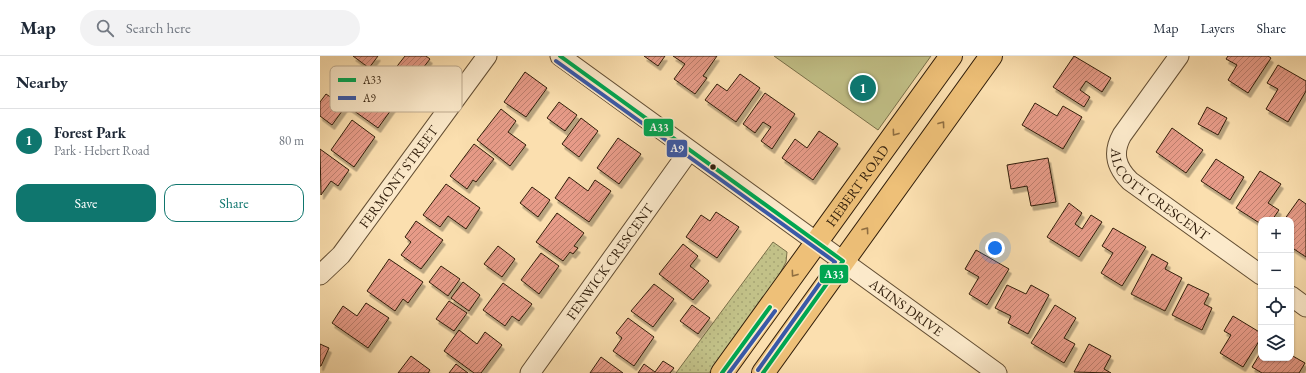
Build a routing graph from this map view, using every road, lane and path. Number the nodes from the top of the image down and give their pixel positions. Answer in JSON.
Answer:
{"nodes":[{"id":1,"x":487,"y":56,"type":"edge"},
{"id":2,"x":560,"y":56,"type":"edge"},
{"id":3,"x":951,"y":56,"type":"edge"},
{"id":4,"x":991,"y":56,"type":"edge"},
{"id":5,"x":1179,"y":56,"type":"edge"},
{"id":6,"x":462,"y":90,"type":"edge"},
{"id":7,"x":446,"y":112,"type":"edge"},
{"id":8,"x":689,"y":151,"type":"junction"},
{"id":9,"x":816,"y":242,"type":"junction"},
{"id":10,"x":843,"y":261,"type":"junction"},
{"id":11,"x":1258,"y":273,"type":"edge"},
{"id":12,"x":320,"y":275,"type":"edge"},
{"id":13,"x":1294,"y":298,"type":"edge"},
{"id":14,"x":1306,"y":307,"type":"edge"},
{"id":15,"x":530,"y":373,"type":"edge"},
{"id":16,"x":722,"y":373,"type":"edge"},
{"id":17,"x":763,"y":373,"type":"edge"},
{"id":18,"x":997,"y":373,"type":"edge"}],
"edges":[{"from":1,"to":6,"type":"street","name":"FERMONT STREET"},
{"from":2,"to":8,"type":"street","name":"AKINS DRIVE"},
{"from":3,"to":9,"type":"main road","name":"HEBERT ROAD","one_way":true},
{"from":10,"to":4,"type":"main road","one_way":true},
{"from":5,"to":11,"type":"street","name":"ALCOTT CRESCENT"},
{"from":7,"to":12,"type":"street","name":"FERMONT STREET"},
{"from":8,"to":9,"type":"street","name":"AKINS DRIVE"},
{"from":8,"to":15,"type":"street","name":"FENWICK CRESCENT"},
{"from":9,"to":10,"type":"street","name":"AKINS DRIVE"},
{"from":9,"to":16,"type":"main road","name":"HEBERT ROAD","one_way":true},
{"from":10,"to":17,"type":"main road"},
{"from":10,"to":18,"type":"street","name":"AKINS DRIVE"},
{"from":13,"to":14,"type":"street"}]}
